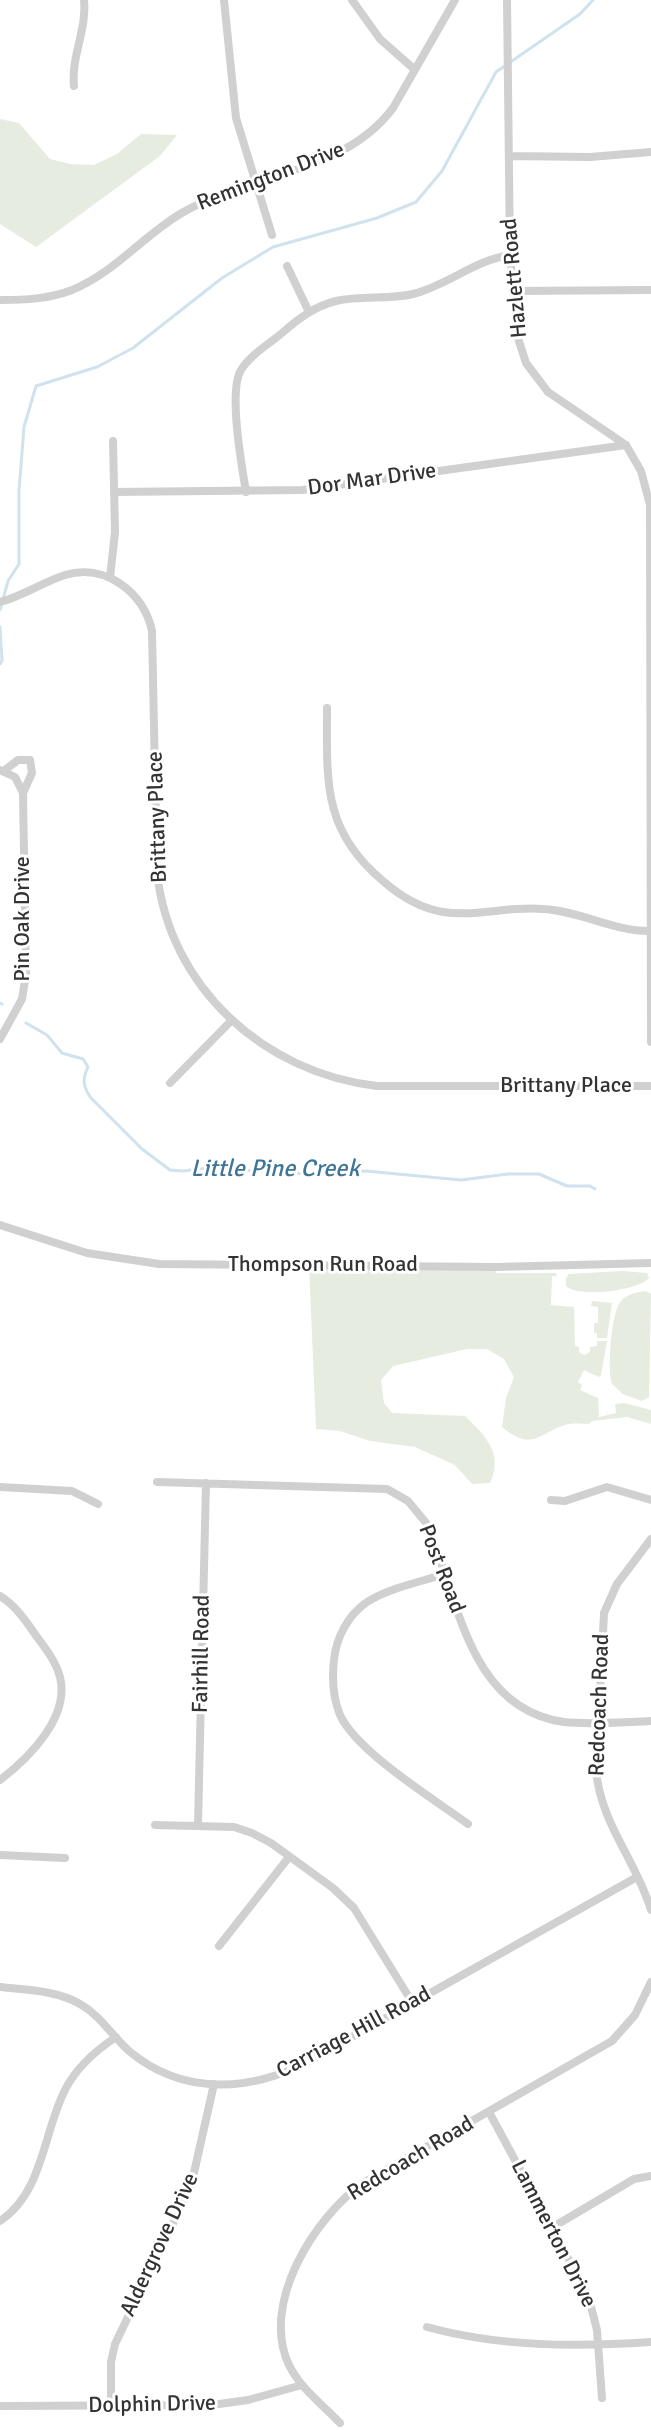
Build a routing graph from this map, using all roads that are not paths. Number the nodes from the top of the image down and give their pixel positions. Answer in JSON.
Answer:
{"nodes":[{"id":1,"x":84,"y":0,"type":"edge"},
{"id":2,"x":224,"y":0,"type":"edge"},
{"id":3,"x":352,"y":0,"type":"edge"},
{"id":4,"x":455,"y":0,"type":"edge"},
{"id":5,"x":507,"y":0,"type":"edge"},
{"id":6,"x":414,"y":69,"type":"junction"},
{"id":7,"x":74,"y":86,"type":"dead end"},
{"id":8,"x":651,"y":152,"type":"edge"},
{"id":9,"x":509,"y":156,"type":"junction"},
{"id":10,"x":255,"y":182,"type":"junction"},
{"id":11,"x":272,"y":235,"type":"dead end"},
{"id":12,"x":510,"y":255,"type":"junction"},
{"id":13,"x":287,"y":266,"type":"dead end"},
{"id":14,"x":651,"y":290,"type":"edge"},
{"id":15,"x":512,"y":291,"type":"junction"},
{"id":16,"x":0,"y":300,"type":"edge"},
{"id":17,"x":309,"y":312,"type":"junction"},
{"id":18,"x":113,"y":441,"type":"dead end"},
{"id":19,"x":626,"y":446,"type":"junction"},
{"id":20,"x":115,"y":492,"type":"junction"},
{"id":21,"x":246,"y":492,"type":"junction"},
{"id":22,"x":110,"y":578,"type":"junction"},
{"id":23,"x":3,"y":601,"type":"edge"},
{"id":24,"x":327,"y":708,"type":"dead end"},
{"id":25,"x":2,"y":770,"type":"edge"},
{"id":26,"x":23,"y":793,"type":"junction"},
{"id":27,"x":650,"y":932,"type":"junction"},
{"id":28,"x":231,"y":1020,"type":"junction"},
{"id":29,"x":0,"y":1039,"type":"edge"},
{"id":30,"x":651,"y":1042,"type":"edge"},
{"id":31,"x":170,"y":1083,"type":"dead end"},
{"id":32,"x":651,"y":1086,"type":"edge"},
{"id":33,"x":0,"y":1225,"type":"edge"},
{"id":34,"x":651,"y":1263,"type":"edge"},
{"id":35,"x":157,"y":1482,"type":"dead end"},
{"id":36,"x":206,"y":1483,"type":"junction"},
{"id":37,"x":0,"y":1487,"type":"edge"},
{"id":38,"x":551,"y":1500,"type":"dead end"},
{"id":39,"x":651,"y":1500,"type":"edge"},
{"id":40,"x":98,"y":1504,"type":"dead end"},
{"id":41,"x":651,"y":1539,"type":"edge"},
{"id":42,"x":445,"y":1574,"type":"junction"},
{"id":43,"x":0,"y":1596,"type":"edge"},
{"id":44,"x":651,"y":1721,"type":"edge"},
{"id":45,"x":597,"y":1722,"type":"junction"},
{"id":46,"x":0,"y":1780,"type":"edge"},
{"id":47,"x":468,"y":1824,"type":"dead end"},
{"id":48,"x":155,"y":1825,"type":"dead end"},
{"id":49,"x":198,"y":1825,"type":"junction"},
{"id":50,"x":0,"y":1855,"type":"edge"},
{"id":51,"x":288,"y":1857,"type":"junction"},
{"id":52,"x":65,"y":1858,"type":"dead end"},
{"id":53,"x":637,"y":1877,"type":"junction"},
{"id":54,"x":651,"y":1910,"type":"edge"},
{"id":55,"x":219,"y":1946,"type":"dead end"},
{"id":56,"x":651,"y":1982,"type":"edge"},
{"id":57,"x":0,"y":1987,"type":"edge"},
{"id":58,"x":412,"y":2002,"type":"junction"},
{"id":59,"x":116,"y":2037,"type":"junction"},
{"id":60,"x":214,"y":2084,"type":"junction"},
{"id":61,"x":489,"y":2112,"type":"junction"},
{"id":62,"x":651,"y":2176,"type":"edge"},
{"id":63,"x":0,"y":2221,"type":"edge"},
{"id":64,"x":553,"y":2227,"type":"junction"},
{"id":65,"x":427,"y":2327,"type":"dead end"},
{"id":66,"x":651,"y":2342,"type":"edge"},
{"id":67,"x":598,"y":2346,"type":"junction"},
{"id":68,"x":302,"y":2385,"type":"junction"},
{"id":69,"x":602,"y":2398,"type":"dead end"},
{"id":70,"x":0,"y":2406,"type":"edge"},
{"id":71,"x":111,"y":2406,"type":"junction"},
{"id":72,"x":340,"y":2423,"type":"dead end"}],
"edges":[{"from":1,"to":7,"type":"street"},
{"from":2,"to":10,"type":"street"},
{"from":3,"to":6,"type":"street"},
{"from":4,"to":6,"type":"street","name":"Remington Drive"},
{"from":5,"to":9,"type":"street","name":"Hazlett Road"},
{"from":6,"to":10,"type":"street","name":"Remington Drive"},
{"from":8,"to":9,"type":"street"},
{"from":9,"to":12,"type":"street","name":"Hazlett Road"},
{"from":10,"to":11,"type":"street"},
{"from":10,"to":16,"type":"street","name":"Remington Drive"},
{"from":12,"to":15,"type":"street","name":"Hazlett Road"},
{"from":12,"to":17,"type":"street"},
{"from":13,"to":17,"type":"street"},
{"from":14,"to":15,"type":"street"},
{"from":15,"to":19,"type":"street","name":"Hazlett Road"},
{"from":17,"to":21,"type":"street"},
{"from":18,"to":20,"type":"street"},
{"from":19,"to":21,"type":"street","name":"Dor Mar Drive"},
{"from":19,"to":27,"type":"street","name":"Hazlett Road"},
{"from":20,"to":21,"type":"street","name":"Dor Mar Drive"},
{"from":20,"to":22,"type":"street"},
{"from":22,"to":23,"type":"street","name":"Brittany Place"},
{"from":22,"to":28,"type":"street","name":"Brittany Place"},
{"from":24,"to":27,"type":"street"},
{"from":25,"to":26,"type":"street","name":"Pin Oak Drive"},
{"from":25,"to":26,"type":"street","name":"Pin Oak Drive"},
{"from":26,"to":29,"type":"street","name":"Pin Oak Drive"},
{"from":27,"to":30,"type":"street","name":"Hazlett Road"},
{"from":28,"to":31,"type":"street"},
{"from":28,"to":32,"type":"street","name":"Brittany Place"},
{"from":33,"to":34,"type":"street","name":"Thompson Run Road"},
{"from":35,"to":36,"type":"street","name":"Post Road"},
{"from":36,"to":42,"type":"street","name":"Post Road"},
{"from":36,"to":49,"type":"street","name":"Fairhill Road"},
{"from":37,"to":40,"type":"street"},
{"from":38,"to":39,"type":"street"},
{"from":41,"to":45,"type":"street","name":"Redcoach Road"},
{"from":42,"to":45,"type":"street","name":"Post Road"},
{"from":42,"to":47,"type":"street"},
{"from":43,"to":46,"type":"street"},
{"from":44,"to":45,"type":"street","name":"Post Road"},
{"from":45,"to":53,"type":"street","name":"Redcoach Road"},
{"from":48,"to":49,"type":"street"},
{"from":49,"to":51,"type":"street"},
{"from":50,"to":52,"type":"street"},
{"from":51,"to":55,"type":"street"},
{"from":51,"to":58,"type":"street"},
{"from":53,"to":54,"type":"street","name":"Redcoach Road"},
{"from":53,"to":58,"type":"street","name":"Carriage Hill Road"},
{"from":56,"to":61,"type":"street","name":"Redcoach Road"},
{"from":57,"to":59,"type":"street","name":"Carriage Hill Road"},
{"from":58,"to":60,"type":"street","name":"Carriage Hill Road"},
{"from":59,"to":60,"type":"street","name":"Carriage Hill Road"},
{"from":59,"to":63,"type":"street"},
{"from":60,"to":71,"type":"street","name":"Aldergrove Drive"},
{"from":61,"to":64,"type":"street","name":"Lammerton Drive"},
{"from":61,"to":68,"type":"street","name":"Redcoach Road"},
{"from":62,"to":64,"type":"street"},
{"from":64,"to":67,"type":"street","name":"Lammerton Drive"},
{"from":65,"to":67,"type":"street"},
{"from":66,"to":67,"type":"street"},
{"from":67,"to":69,"type":"street","name":"Lammerton Drive"},
{"from":68,"to":71,"type":"street","name":"Dolphin Drive"},
{"from":68,"to":72,"type":"street","name":"Redcoach Road"},
{"from":70,"to":71,"type":"street","name":"Dolphin Drive"}]}
